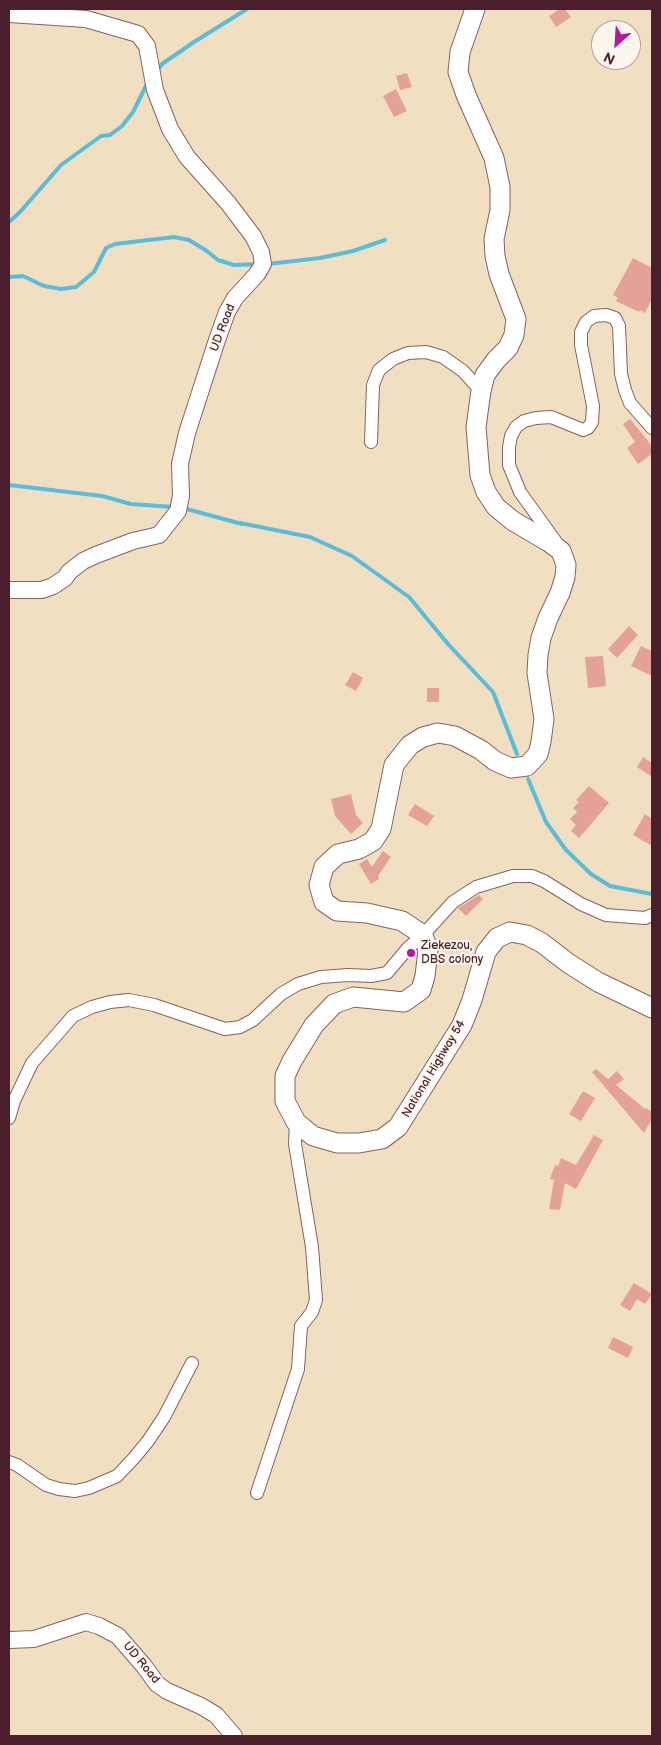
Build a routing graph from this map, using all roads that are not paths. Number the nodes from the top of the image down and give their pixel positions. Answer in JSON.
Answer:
{"nodes":[{"id":1,"x":475,"y":9,"type":"edge"},
{"id":2,"x":9,"y":14,"type":"edge"},
{"id":3,"x":481,"y":391,"type":"junction"},
{"id":4,"x":652,"y":428,"type":"edge"},
{"id":5,"x":371,"y":442,"type":"dead end"},
{"id":6,"x":561,"y":552,"type":"junction"},
{"id":7,"x":9,"y":590,"type":"edge"},
{"id":8,"x":652,"y":915,"type":"edge"},
{"id":9,"x":423,"y":935,"type":"junction"},
{"id":10,"x":652,"y":1008,"type":"edge"},
{"id":11,"x":9,"y":1118,"type":"edge"},
{"id":12,"x":296,"y":1122,"type":"junction"},
{"id":13,"x":192,"y":1363,"type":"dead end"},
{"id":14,"x":9,"y":1462,"type":"edge"},
{"id":15,"x":257,"y":1493,"type":"dead end"},
{"id":16,"x":9,"y":1640,"type":"edge"},
{"id":17,"x":234,"y":1736,"type":"edge"}],
"edges":[{"from":1,"to":3,"type":"highway"},
{"from":2,"to":7,"type":"main road","name":"UD Road"},
{"from":3,"to":5,"type":"street"},
{"from":3,"to":6,"type":"highway"},
{"from":4,"to":6,"type":"street"},
{"from":6,"to":9,"type":"highway"},
{"from":8,"to":9,"type":"street"},
{"from":9,"to":11,"type":"street"},
{"from":9,"to":12,"type":"highway","name":"National Highway 54"},
{"from":10,"to":12,"type":"highway","name":"National Highway 54"},
{"from":12,"to":15,"type":"street"},
{"from":13,"to":14,"type":"street"},
{"from":16,"to":17,"type":"main road","name":"UD Road"}]}
